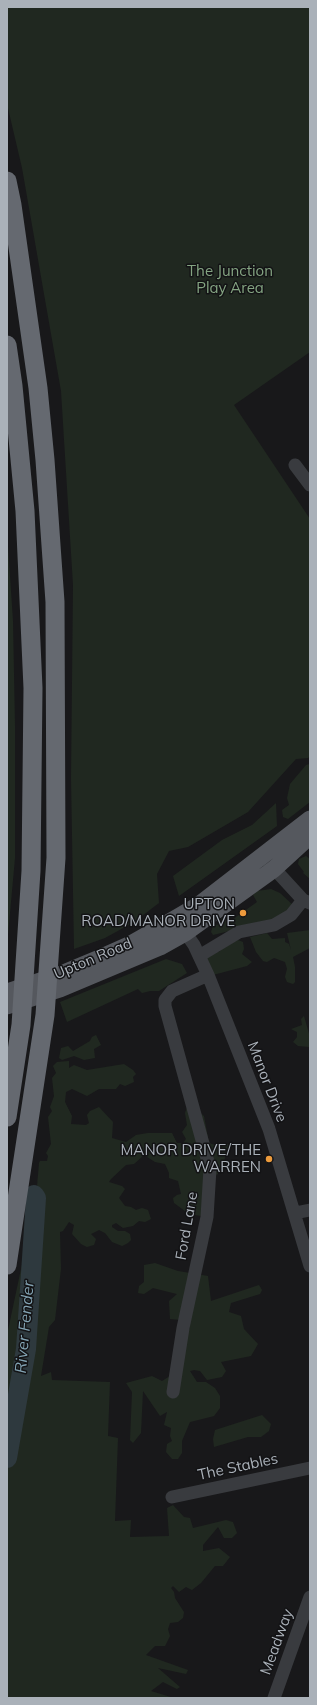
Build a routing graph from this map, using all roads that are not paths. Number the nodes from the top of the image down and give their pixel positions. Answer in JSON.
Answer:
{"nodes":[{"id":1,"x":7,"y":181,"type":"edge"},
{"id":2,"x":7,"y":345,"type":"edge"},
{"id":3,"x":295,"y":465,"type":"dead end"},
{"id":4,"x":310,"y":484,"type":"edge"},
{"id":5,"x":310,"y":819,"type":"edge"},
{"id":6,"x":310,"y":836,"type":"edge"},
{"id":7,"x":264,"y":856,"type":"junction"},
{"id":8,"x":274,"y":869,"type":"junction"},
{"id":9,"x":307,"y":902,"type":"edge"},
{"id":10,"x":176,"y":918,"type":"junction"},
{"id":11,"x":186,"y":933,"type":"junction"},
{"id":12,"x":199,"y":956,"type":"junction"},
{"id":13,"x":99,"y":966,"type":"junction"},
{"id":14,"x":208,"y":975,"type":"junction"},
{"id":15,"x":7,"y":992,"type":"edge"},
{"id":16,"x":7,"y":1006,"type":"edge"},
{"id":17,"x":7,"y":1117,"type":"edge"},
{"id":18,"x":310,"y":1210,"type":"edge"},
{"id":19,"x":295,"y":1213,"type":"junction"},
{"id":20,"x":7,"y":1265,"type":"edge"},
{"id":21,"x":310,"y":1266,"type":"edge"},
{"id":22,"x":173,"y":1392,"type":"dead end"},
{"id":23,"x":310,"y":1468,"type":"edge"},
{"id":24,"x":172,"y":1497,"type":"dead end"},
{"id":25,"x":310,"y":1597,"type":"edge"},
{"id":26,"x":274,"y":1698,"type":"edge"}],
"edges":[{"from":1,"to":20,"type":"highway"},
{"from":2,"to":17,"type":"highway"},
{"from":3,"to":4,"type":"street"},
{"from":5,"to":7,"type":"main road","name":"Upton Road"},
{"from":6,"to":8,"type":"main road","name":"Upton Road"},
{"from":7,"to":8,"type":"street"},
{"from":7,"to":10,"type":"main road","name":"Upton Road"},
{"from":8,"to":9,"type":"street"},
{"from":8,"to":11,"type":"main road","name":"Upton Road"},
{"from":9,"to":12,"type":"street"},
{"from":10,"to":11,"type":"street","name":"Manor Drive"},
{"from":10,"to":13,"type":"main road","name":"Upton Road"},
{"from":11,"to":12,"type":"street","name":"Manor Drive"},
{"from":11,"to":13,"type":"main road","name":"Upton Road"},
{"from":12,"to":14,"type":"street","name":"Manor Drive"},
{"from":13,"to":15,"type":"main road","name":"Upton Road"},
{"from":13,"to":16,"type":"main road","name":"Upton Road"},
{"from":14,"to":19,"type":"street","name":"Manor Drive"},
{"from":14,"to":22,"type":"street","name":"Ford Lane"},
{"from":18,"to":19,"type":"street"},
{"from":19,"to":21,"type":"street","name":"Manor Drive"},
{"from":23,"to":24,"type":"street","name":"The Stables"},
{"from":25,"to":26,"type":"street","name":"Meadway"}]}
